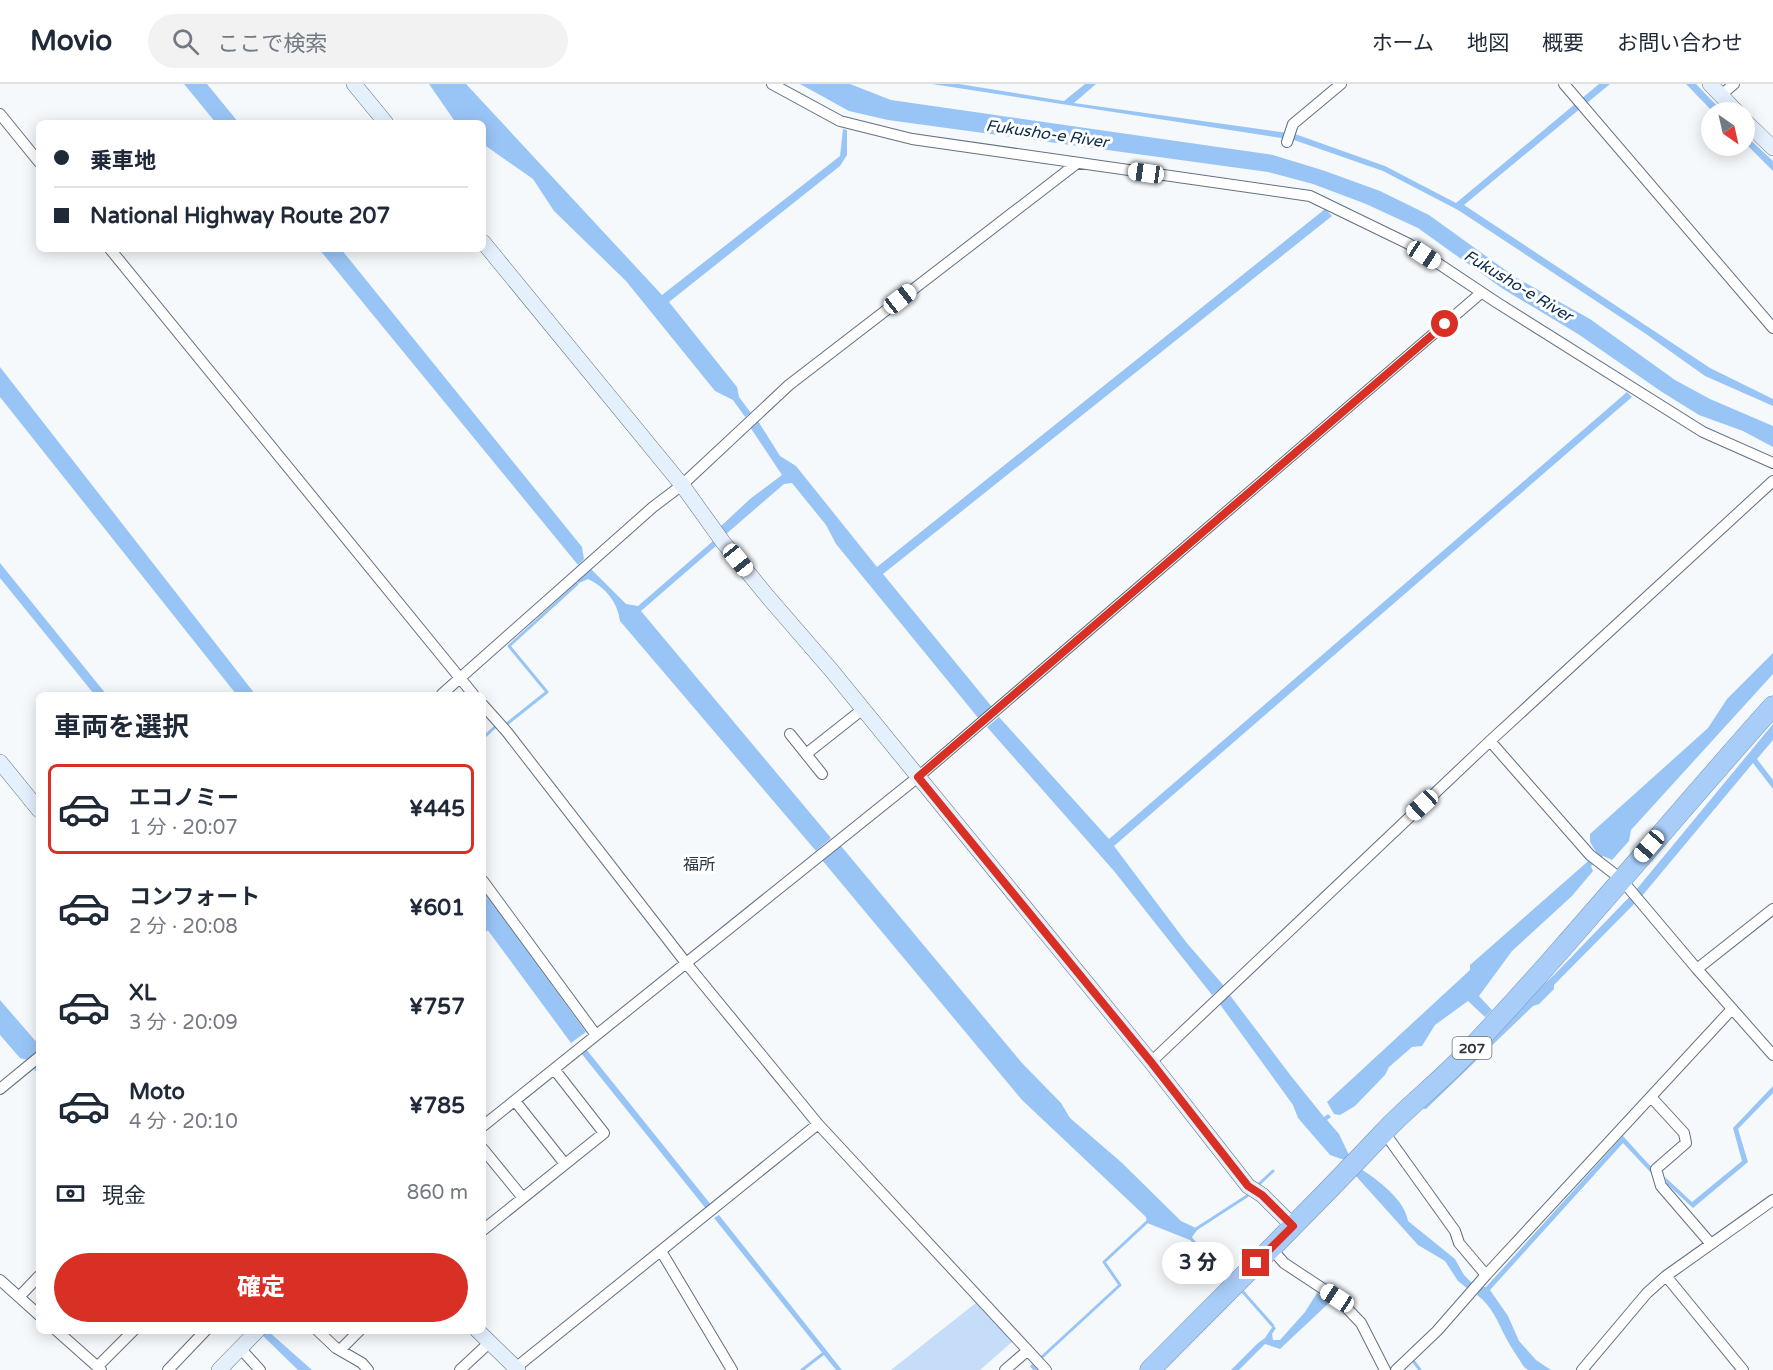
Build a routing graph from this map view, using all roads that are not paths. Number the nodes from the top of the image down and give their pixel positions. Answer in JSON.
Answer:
{"nodes":[{"id":1,"x":354,"y":84,"type":"edge"},
{"id":2,"x":772,"y":84,"type":"edge"},
{"id":3,"x":1341,"y":84,"type":"edge"},
{"id":4,"x":1564,"y":84,"type":"edge"},
{"id":5,"x":1734,"y":84,"type":"edge"},
{"id":6,"x":1715,"y":90,"type":"edge"},
{"id":7,"x":1727,"y":102,"type":"edge"},
{"id":8,"x":0,"y":114,"type":"edge"},
{"id":9,"x":384,"y":120,"type":"edge"},
{"id":10,"x":1755,"y":131,"type":"edge"},
{"id":11,"x":1287,"y":142,"type":"dead end"},
{"id":12,"x":1773,"y":148,"type":"edge"},
{"id":13,"x":36,"y":158,"type":"edge"},
{"id":14,"x":1076,"y":164,"type":"junction"},
{"id":15,"x":486,"y":246,"type":"edge"},
{"id":16,"x":112,"y":252,"type":"edge"},
{"id":17,"x":1481,"y":293,"type":"junction"},
{"id":18,"x":1773,"y":328,"type":"edge"},
{"id":19,"x":1773,"y":463,"type":"edge"},
{"id":20,"x":1773,"y":481,"type":"edge"},
{"id":21,"x":682,"y":485,"type":"junction"},
{"id":22,"x":460,"y":679,"type":"junction"},
{"id":23,"x":444,"y":692,"type":"edge"},
{"id":24,"x":471,"y":692,"type":"edge"},
{"id":25,"x":1773,"y":706,"type":"edge"},
{"id":26,"x":486,"y":708,"type":"edge"},
{"id":27,"x":863,"y":708,"type":"junction"},
{"id":28,"x":790,"y":734,"type":"dead end"},
{"id":29,"x":1490,"y":741,"type":"junction"},
{"id":30,"x":806,"y":754,"type":"junction"},
{"id":31,"x":0,"y":762,"type":"edge"},
{"id":32,"x":822,"y":774,"type":"dead end"},
{"id":33,"x":918,"y":777,"type":"junction"},
{"id":34,"x":36,"y":806,"type":"edge"},
{"id":35,"x":1625,"y":884,"type":"junction"},
{"id":36,"x":486,"y":885,"type":"edge"},
{"id":37,"x":1773,"y":909,"type":"edge"},
{"id":38,"x":686,"y":963,"type":"junction"},
{"id":39,"x":1697,"y":969,"type":"junction"},
{"id":40,"x":1732,"y":1009,"type":"junction"},
{"id":41,"x":596,"y":1035,"type":"junction"},
{"id":42,"x":1773,"y":1055,"type":"edge"},
{"id":43,"x":36,"y":1060,"type":"edge"},
{"id":44,"x":1151,"y":1062,"type":"junction"},
{"id":45,"x":554,"y":1069,"type":"junction"},
{"id":46,"x":0,"y":1089,"type":"edge"},
{"id":47,"x":1651,"y":1097,"type":"junction"},
{"id":48,"x":514,"y":1101,"type":"junction"},
{"id":49,"x":486,"y":1124,"type":"edge"},
{"id":50,"x":818,"y":1124,"type":"junction"},
{"id":51,"x":1384,"y":1132,"type":"junction"},
{"id":52,"x":486,"y":1153,"type":"edge"},
{"id":53,"x":565,"y":1164,"type":"junction"},
{"id":54,"x":523,"y":1198,"type":"junction"},
{"id":55,"x":1773,"y":1200,"type":"edge"},
{"id":56,"x":1293,"y":1226,"type":"junction"},
{"id":57,"x":486,"y":1228,"type":"edge"},
{"id":58,"x":1711,"y":1244,"type":"junction"},
{"id":59,"x":1271,"y":1248,"type":"junction"},
{"id":60,"x":661,"y":1251,"type":"junction"},
{"id":61,"x":1486,"y":1275,"type":"junction"},
{"id":62,"x":1666,"y":1276,"type":"junction"},
{"id":63,"x":36,"y":1279,"type":"edge"},
{"id":64,"x":0,"y":1280,"type":"edge"},
{"id":65,"x":19,"y":1297,"type":"junction"},
{"id":66,"x":36,"y":1312,"type":"edge"},
{"id":67,"x":61,"y":1334,"type":"edge"},
{"id":68,"x":130,"y":1334,"type":"edge"},
{"id":69,"x":202,"y":1334,"type":"edge"},
{"id":70,"x":254,"y":1334,"type":"edge"},
{"id":71,"x":322,"y":1334,"type":"edge"},
{"id":72,"x":356,"y":1334,"type":"edge"},
{"id":73,"x":481,"y":1334,"type":"edge"},
{"id":74,"x":489,"y":1343,"type":"junction"},
{"id":75,"x":240,"y":1348,"type":"junction"},
{"id":76,"x":340,"y":1350,"type":"junction"},
{"id":77,"x":1027,"y":1351,"type":"junction"},
{"id":78,"x":223,"y":1368,"type":"edge"},
{"id":79,"x":99,"y":1369,"type":"edge"},
{"id":80,"x":515,"y":1369,"type":"edge"},
{"id":81,"x":168,"y":1370,"type":"edge"},
{"id":82,"x":260,"y":1370,"type":"edge"},
{"id":83,"x":369,"y":1370,"type":"edge"},
{"id":84,"x":460,"y":1370,"type":"edge"},
{"id":85,"x":732,"y":1370,"type":"edge"},
{"id":86,"x":1005,"y":1370,"type":"edge"},
{"id":87,"x":1046,"y":1370,"type":"edge"},
{"id":88,"x":1150,"y":1370,"type":"edge"},
{"id":89,"x":1385,"y":1370,"type":"edge"},
{"id":90,"x":1396,"y":1370,"type":"edge"},
{"id":91,"x":1582,"y":1370,"type":"edge"},
{"id":92,"x":1743,"y":1370,"type":"edge"}],
"edges":[{"from":1,"to":9,"type":"street"},
{"from":2,"to":14,"type":"street"},
{"from":3,"to":11,"type":"street"},
{"from":4,"to":18,"type":"street"},
{"from":5,"to":6,"type":"street"},
{"from":6,"to":7,"type":"street"},
{"from":8,"to":13,"type":"street"},
{"from":10,"to":12,"type":"street"},
{"from":14,"to":17,"type":"street"},
{"from":14,"to":21,"type":"street"},
{"from":15,"to":21,"type":"street"},
{"from":16,"to":22,"type":"street"},
{"from":17,"to":19,"type":"street"},
{"from":17,"to":33,"type":"street"},
{"from":20,"to":29,"type":"street"},
{"from":21,"to":22,"type":"street"},
{"from":21,"to":27,"type":"street"},
{"from":22,"to":23,"type":"street"},
{"from":22,"to":24,"type":"street"},
{"from":25,"to":35,"type":"highway","number":"207"},
{"from":26,"to":38,"type":"street"},
{"from":27,"to":30,"type":"street"},
{"from":27,"to":33,"type":"street"},
{"from":28,"to":30,"type":"street"},
{"from":29,"to":35,"type":"street"},
{"from":29,"to":44,"type":"street"},
{"from":30,"to":32,"type":"street"},
{"from":31,"to":34,"type":"street"},
{"from":33,"to":38,"type":"street"},
{"from":33,"to":44,"type":"street"},
{"from":35,"to":39,"type":"street"},
{"from":35,"to":51,"type":"highway","number":"207"},
{"from":36,"to":41,"type":"street"},
{"from":37,"to":39,"type":"street"},
{"from":38,"to":41,"type":"street"},
{"from":38,"to":50,"type":"street"},
{"from":39,"to":40,"type":"street"},
{"from":40,"to":42,"type":"street"},
{"from":40,"to":47,"type":"street"},
{"from":41,"to":45,"type":"street"},
{"from":43,"to":46,"type":"street"},
{"from":44,"to":56,"type":"street"},
{"from":45,"to":48,"type":"street"},
{"from":45,"to":53,"type":"street"},
{"from":47,"to":58,"type":"street"},
{"from":47,"to":61,"type":"street"},
{"from":48,"to":49,"type":"street"},
{"from":48,"to":53,"type":"street"},
{"from":50,"to":60,"type":"street"},
{"from":50,"to":77,"type":"street"},
{"from":51,"to":56,"type":"highway","number":"207"},
{"from":51,"to":61,"type":"street"},
{"from":52,"to":54,"type":"street"},
{"from":53,"to":54,"type":"street"},
{"from":54,"to":57,"type":"street"},
{"from":55,"to":58,"type":"street"},
{"from":56,"to":59,"type":"highway","number":"207"},
{"from":58,"to":62,"type":"street"},
{"from":59,"to":88,"type":"highway","number":"207"},
{"from":59,"to":89,"type":"street"},
{"from":60,"to":80,"type":"street"},
{"from":60,"to":85,"type":"street"},
{"from":61,"to":90,"type":"street"},
{"from":62,"to":91,"type":"street"},
{"from":62,"to":92,"type":"street"},
{"from":63,"to":65,"type":"street"},
{"from":64,"to":65,"type":"street"},
{"from":65,"to":66,"type":"street"},
{"from":67,"to":79,"type":"street"},
{"from":68,"to":79,"type":"street"},
{"from":69,"to":81,"type":"street"},
{"from":70,"to":75,"type":"street"},
{"from":71,"to":76,"type":"street"},
{"from":72,"to":76,"type":"street"},
{"from":73,"to":74,"type":"street"},
{"from":74,"to":80,"type":"street"},
{"from":74,"to":84,"type":"street"},
{"from":75,"to":78,"type":"street"},
{"from":75,"to":82,"type":"street"},
{"from":76,"to":83,"type":"street"},
{"from":77,"to":86,"type":"street"},
{"from":77,"to":87,"type":"street"}]}
